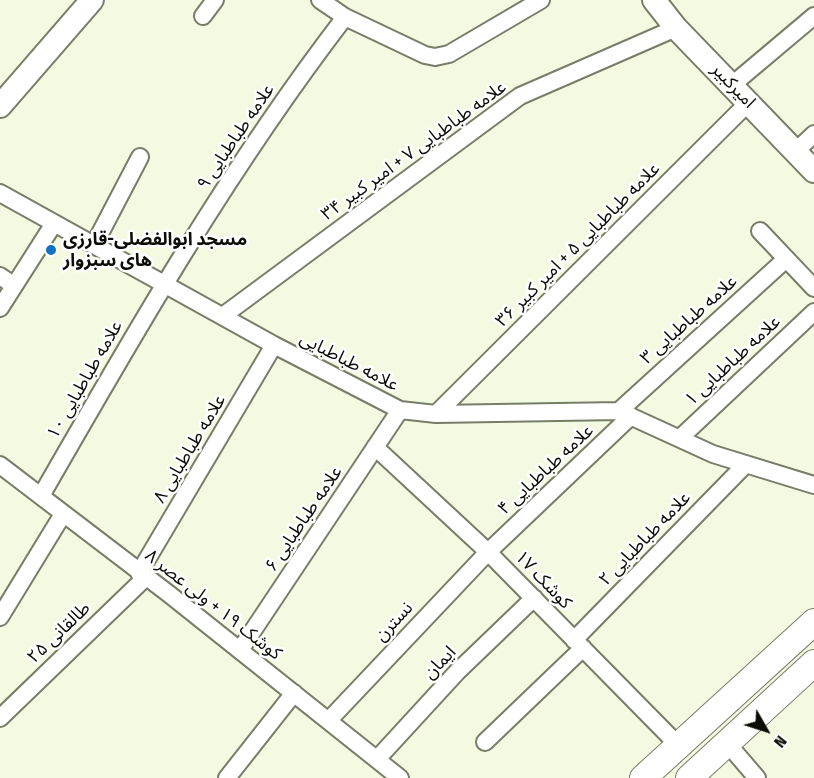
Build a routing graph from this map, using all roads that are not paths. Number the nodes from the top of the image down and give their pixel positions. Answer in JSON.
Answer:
{"nodes":[{"id":1,"x":92,"y":0,"type":"edge"},
{"id":2,"x":215,"y":0,"type":"edge"},
{"id":3,"x":320,"y":0,"type":"edge"},
{"id":4,"x":541,"y":0,"type":"edge"},
{"id":5,"x":654,"y":0,"type":"edge"},
{"id":6,"x":342,"y":9,"type":"edge"},
{"id":7,"x":203,"y":16,"type":"dead end"},
{"id":8,"x":814,"y":16,"type":"edge"},
{"id":9,"x":676,"y":28,"type":"junction"},
{"id":10,"x":732,"y":85,"type":"junction"},
{"id":11,"x":748,"y":103,"type":"junction"},
{"id":12,"x":0,"y":106,"type":"edge"},
{"id":13,"x":814,"y":134,"type":"edge"},
{"id":14,"x":796,"y":151,"type":"junction"},
{"id":15,"x":140,"y":157,"type":"dead end"},
{"id":16,"x":814,"y":171,"type":"edge"},
{"id":17,"x":0,"y":193,"type":"edge"},
{"id":18,"x":53,"y":225,"type":"junction"},
{"id":19,"x":760,"y":231,"type":"dead end"},
{"id":20,"x":94,"y":245,"type":"junction"},
{"id":21,"x":786,"y":258,"type":"junction"},
{"id":22,"x":7,"y":280,"type":"edge"},
{"id":23,"x":163,"y":283,"type":"junction"},
{"id":24,"x":814,"y":288,"type":"edge"},
{"id":25,"x":0,"y":308,"type":"edge"},
{"id":26,"x":814,"y":312,"type":"edge"},
{"id":27,"x":224,"y":315,"type":"junction"},
{"id":28,"x":274,"y":345,"type":"junction"},
{"id":29,"x":400,"y":410,"type":"junction"},
{"id":30,"x":625,"y":413,"type":"junction"},
{"id":31,"x":436,"y":414,"type":"junction"},
{"id":32,"x":680,"y":438,"type":"junction"},
{"id":33,"x":375,"y":447,"type":"junction"},
{"id":34,"x":0,"y":465,"type":"edge"},
{"id":35,"x":745,"y":465,"type":"junction"},
{"id":36,"x":814,"y":485,"type":"edge"},
{"id":37,"x":40,"y":496,"type":"junction"},
{"id":38,"x":63,"y":514,"type":"junction"},
{"id":39,"x":488,"y":552,"type":"junction"},
{"id":40,"x":142,"y":575,"type":"junction"},
{"id":41,"x":534,"y":598,"type":"junction"},
{"id":42,"x":0,"y":617,"type":"edge"},
{"id":43,"x":814,"y":622,"type":"edge"},
{"id":44,"x":579,"y":644,"type":"junction"},
{"id":45,"x":240,"y":650,"type":"junction"},
{"id":46,"x":814,"y":663,"type":"edge"},
{"id":47,"x":294,"y":693,"type":"junction"},
{"id":48,"x":0,"y":718,"type":"edge"},
{"id":49,"x":329,"y":720,"type":"junction"},
{"id":50,"x":485,"y":742,"type":"dead end"},
{"id":51,"x":727,"y":743,"type":"junction"},
{"id":52,"x":679,"y":746,"type":"junction"},
{"id":53,"x":378,"y":758,"type":"junction"},
{"id":54,"x":227,"y":778,"type":"edge"},
{"id":55,"x":400,"y":778,"type":"edge"},
{"id":56,"x":643,"y":778,"type":"edge"},
{"id":57,"x":689,"y":778,"type":"edge"},
{"id":58,"x":757,"y":778,"type":"edge"}],
"edges":[{"from":1,"to":12,"type":"main road"},
{"from":2,"to":7,"type":"street"},
{"from":3,"to":6,"type":"street"},
{"from":4,"to":6,"type":"street"},
{"from":5,"to":9,"type":"main road","name":"امیرکبیر"},
{"from":6,"to":23,"type":"street","name":"علامه طباطبایی ۹"},
{"from":8,"to":10,"type":"street"},
{"from":9,"to":10,"type":"main road","name":"امیرکبیر"},
{"from":9,"to":27,"type":"street","name":"علامه طباطبایی ۷ + امیر کبیر ۳۴"},
{"from":10,"to":11,"type":"main road","name":"امیرکبیر"},
{"from":11,"to":14,"type":"main road","name":"امیرکبیر"},
{"from":11,"to":31,"type":"street","name":"علامه طباطبایی ۵ + امیر کبیر ۳۶"},
{"from":13,"to":14,"type":"street"},
{"from":14,"to":16,"type":"main road","name":"امیرکبیر"},
{"from":15,"to":20,"type":"street"},
{"from":17,"to":18,"type":"street","name":"علامه طباطبایی"},
{"from":18,"to":20,"type":"street","name":"علامه طباطبایی"},
{"from":18,"to":22,"type":"street"},
{"from":19,"to":21,"type":"street"},
{"from":20,"to":23,"type":"street","name":"علامه طباطبایی"},
{"from":21,"to":24,"type":"street"},
{"from":21,"to":30,"type":"street","name":"علامه طباطبایی ۳"},
{"from":22,"to":25,"type":"street"},
{"from":23,"to":27,"type":"street","name":"علامه طباطبایی"},
{"from":23,"to":37,"type":"street","name":"علامه طباطبایی ۱۰"},
{"from":26,"to":32,"type":"street","name":"علامه طباطبایی ۱"},
{"from":27,"to":28,"type":"street","name":"علامه طباطبایی"},
{"from":28,"to":29,"type":"street","name":"علامه طباطبایی"},
{"from":28,"to":40,"type":"street","name":"علامه طباطبایی ۸"},
{"from":29,"to":31,"type":"street","name":"علامه طباطبایی"},
{"from":29,"to":33,"type":"street","name":"علامه طباطبایی ۶"},
{"from":30,"to":31,"type":"street","name":"علامه طباطبایی"},
{"from":30,"to":32,"type":"street","name":"علامه طباطبایی"},
{"from":30,"to":39,"type":"street","name":"علامه طباطبایی ۴"},
{"from":32,"to":35,"type":"street","name":"علامه طباطبایی"},
{"from":33,"to":39,"type":"street","name":"کوشک ۱۷"},
{"from":33,"to":45,"type":"street","name":"علامه طباطبایی ۶"},
{"from":34,"to":37,"type":"street","name":"کوشک ۱۹ + ولی عصر ۸"},
{"from":35,"to":36,"type":"street","name":"علامه طباطبایی"},
{"from":35,"to":44,"type":"street","name":"علامه طباطبایی ۲"},
{"from":37,"to":38,"type":"street","name":"کوشک ۱۹ + ولی عصر ۸"},
{"from":38,"to":40,"type":"street","name":"کوشک ۱۹ + ولی عصر ۸"},
{"from":38,"to":42,"type":"street"},
{"from":39,"to":41,"type":"street","name":"کوشک ۱۷"},
{"from":39,"to":49,"type":"street","name":"نسترن"},
{"from":40,"to":45,"type":"street","name":"کوشک ۱۹ + ولی عصر ۸"},
{"from":40,"to":48,"type":"street","name":"طالقانی ۲۵"},
{"from":41,"to":44,"type":"street","name":"کوشک ۱۷"},
{"from":41,"to":53,"type":"street","name":"ایمان"},
{"from":43,"to":52,"type":"main road"},
{"from":44,"to":50,"type":"street","name":"علامه طباطبایی ۲"},
{"from":44,"to":52,"type":"street","name":"کوشک ۱۷"},
{"from":45,"to":47,"type":"street","name":"کوشک ۱۹ + ولی عصر ۸"},
{"from":46,"to":51,"type":"main road"},
{"from":47,"to":49,"type":"street","name":"کوشک ۱۹ + ولی عصر ۸"},
{"from":47,"to":54,"type":"street"},
{"from":49,"to":53,"type":"street","name":"کوشک ۱۹ + ولی عصر ۸"},
{"from":51,"to":57,"type":"main road"},
{"from":51,"to":58,"type":"street"},
{"from":52,"to":56,"type":"main road"},
{"from":53,"to":55,"type":"street","name":"کوشک ۱۹ + ولی عصر ۸"}]}
